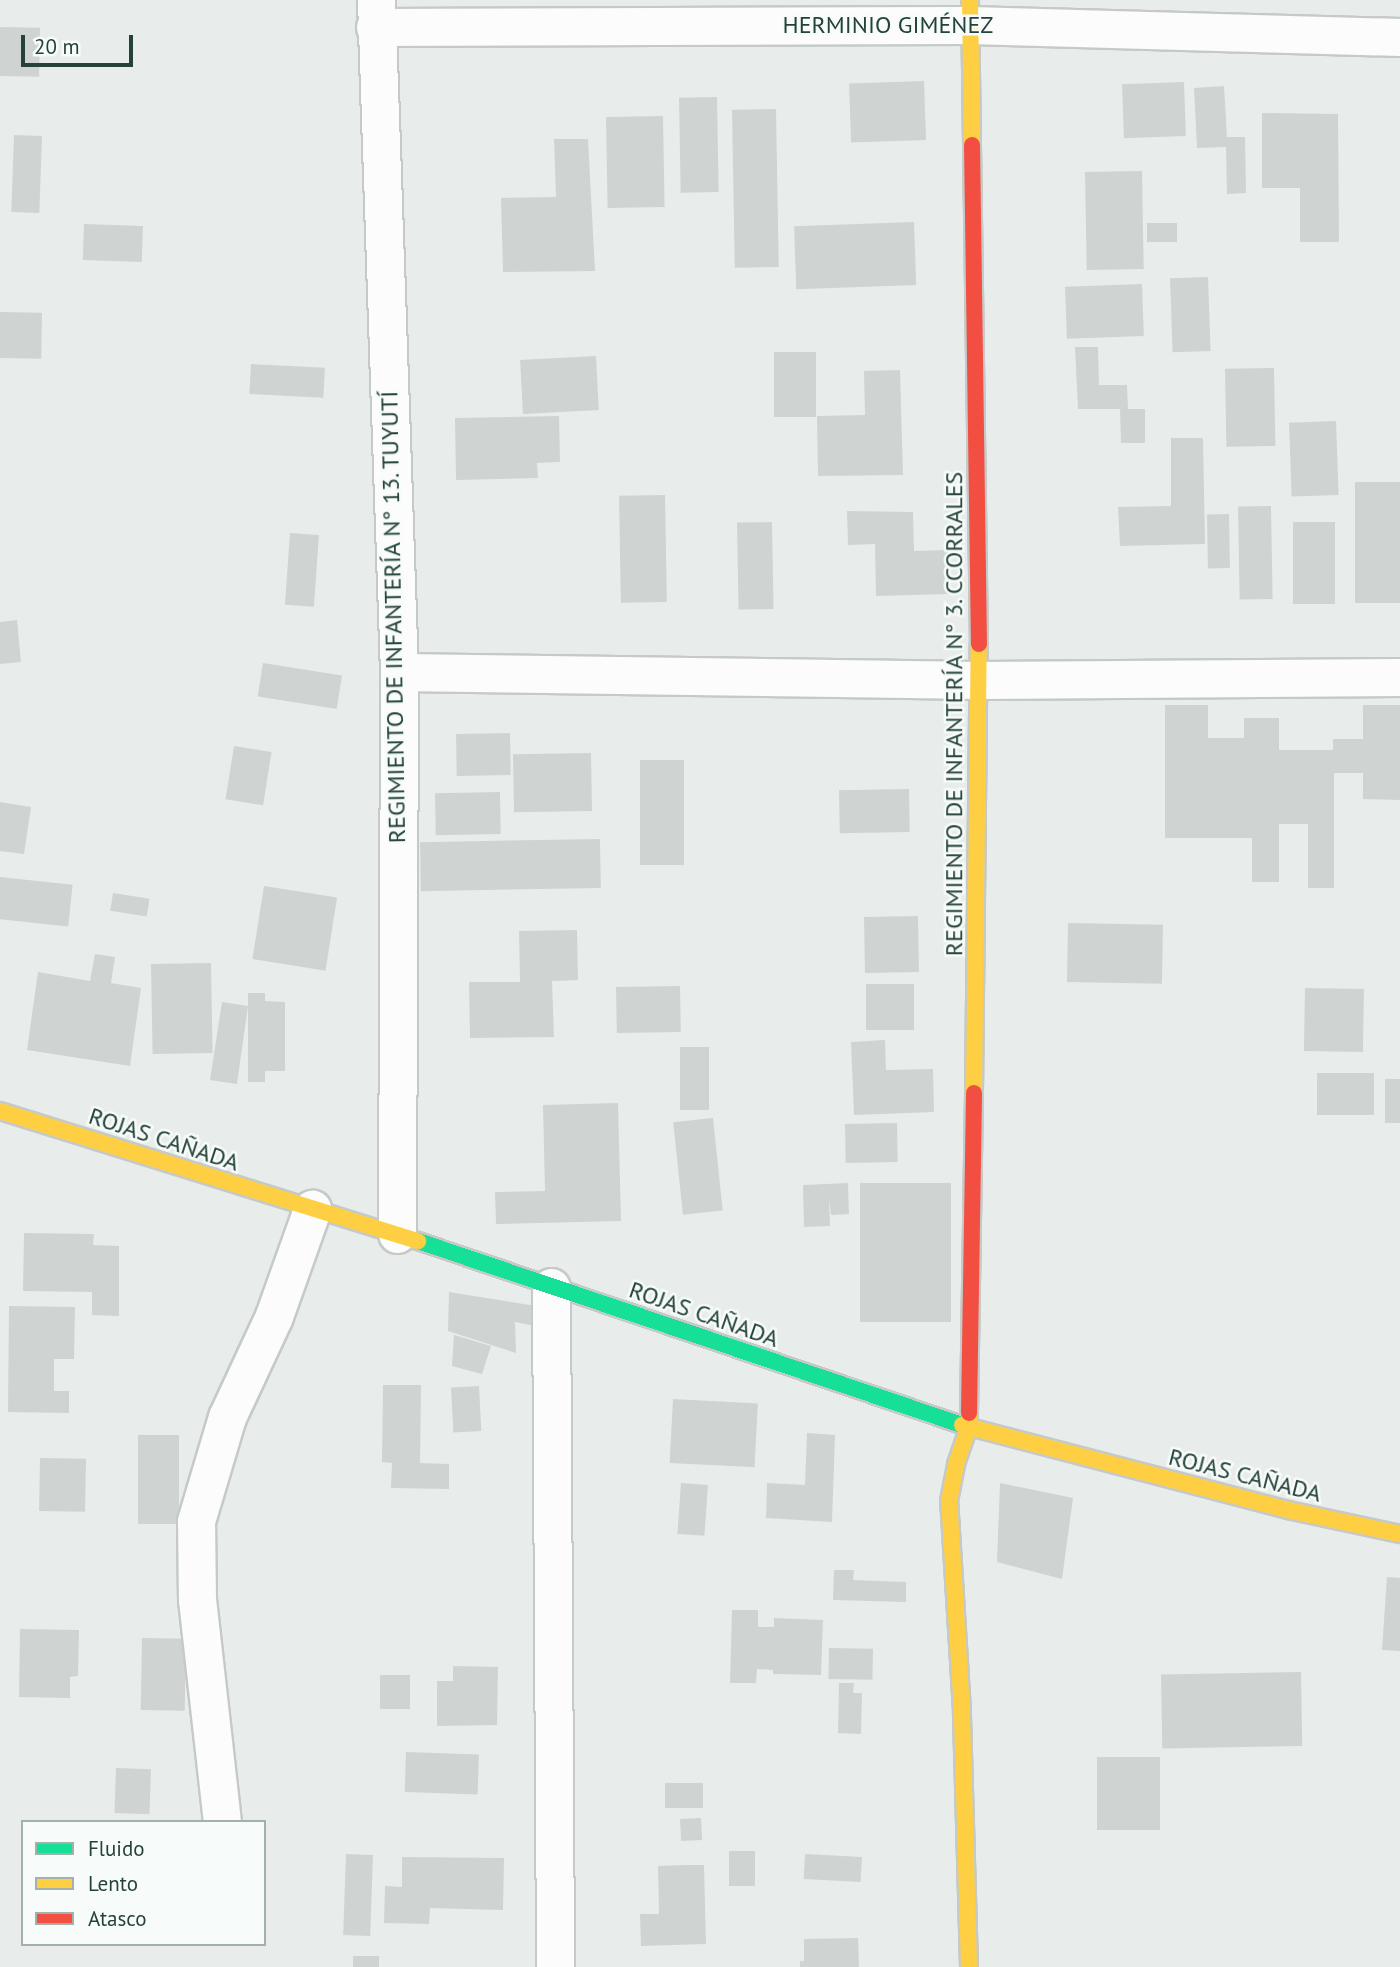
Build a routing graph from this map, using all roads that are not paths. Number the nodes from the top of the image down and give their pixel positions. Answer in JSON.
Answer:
{"nodes":[{"id":1,"x":970,"y":12,"type":"edge"},
{"id":2,"x":375,"y":13,"type":"edge"},
{"id":3,"x":1400,"y":37,"type":"edge"},
{"id":4,"x":399,"y":672,"type":"junction"},
{"id":5,"x":1400,"y":677,"type":"edge"},
{"id":6,"x":980,"y":680,"type":"junction"},
{"id":7,"x":0,"y":1111,"type":"edge"},
{"id":8,"x":312,"y":1209,"type":"junction"},
{"id":9,"x":397,"y":1234,"type":"junction"},
{"id":10,"x":551,"y":1287,"type":"junction"},
{"id":11,"x":969,"y":1427,"type":"junction"},
{"id":12,"x":1400,"y":1534,"type":"edge"},
{"id":13,"x":222,"y":1820,"type":"edge"},
{"id":14,"x":555,"y":1967,"type":"edge"},
{"id":15,"x":969,"y":1967,"type":"edge"}],
"edges":[{"from":1,"to":2,"type":"street","name":"HERMINIO GIMÉNEZ"},
{"from":1,"to":3,"type":"street","name":"HERMINIO GIMÉNEZ"},
{"from":1,"to":6,"type":"street","name":"REGIMIENTO DE INFANTERÍA N° 3. CCORRALES"},
{"from":2,"to":4,"type":"street","name":"REGIMIENTO DE INFANTERÍA N° 13. TUYUTÍ"},
{"from":4,"to":6,"type":"street"},
{"from":4,"to":9,"type":"street","name":"REGIMIENTO DE INFANTERÍA N° 13. TUYUTÍ"},
{"from":5,"to":6,"type":"street"},
{"from":6,"to":11,"type":"street","name":"REGIMIENTO DE INFANTERÍA N° 3. CCORRALES"},
{"from":7,"to":8,"type":"street","name":"ROJAS CAÑADA"},
{"from":8,"to":9,"type":"street","name":"ROJAS CAÑADA"},
{"from":8,"to":13,"type":"street"},
{"from":9,"to":10,"type":"street","name":"ROJAS CAÑADA"},
{"from":10,"to":11,"type":"street","name":"ROJAS CAÑADA"},
{"from":10,"to":14,"type":"street"},
{"from":11,"to":12,"type":"street","name":"ROJAS CAÑADA"},
{"from":11,"to":15,"type":"street","name":"REGIMIENTO DE INFANTERÍA N° 3. CCORRALES"}]}
